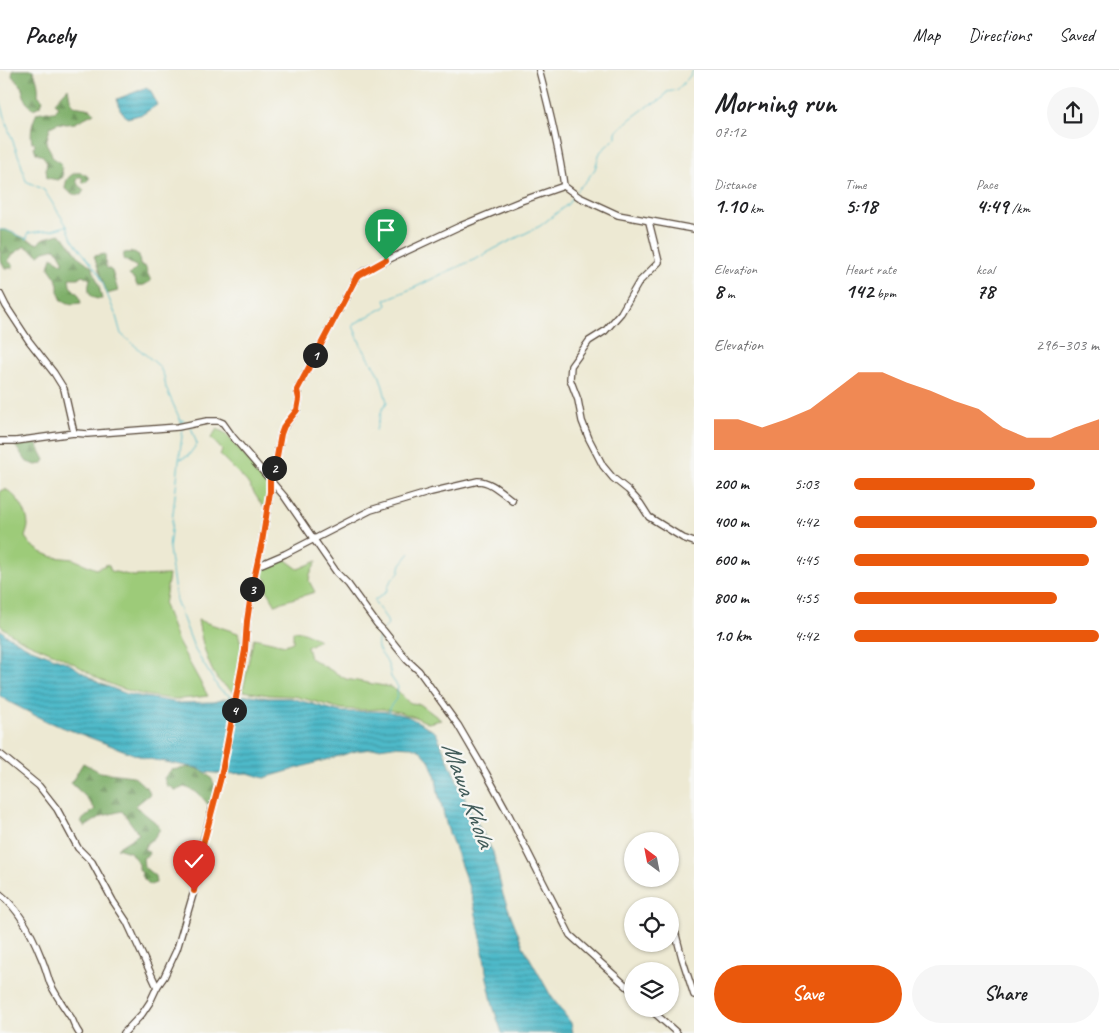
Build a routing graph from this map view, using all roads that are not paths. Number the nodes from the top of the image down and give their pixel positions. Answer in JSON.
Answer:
{"nodes":[{"id":1,"x":539,"y":70,"type":"edge"},
{"id":2,"x":564,"y":186,"type":"junction"},
{"id":3,"x":649,"y":222,"type":"junction"},
{"id":4,"x":694,"y":229,"type":"edge"},
{"id":5,"x":0,"y":294,"type":"edge"},
{"id":6,"x":74,"y":433,"type":"junction"},
{"id":7,"x":0,"y":441,"type":"edge"},
{"id":8,"x":270,"y":480,"type":"junction"},
{"id":9,"x":512,"y":500,"type":"dead end"},
{"id":10,"x":313,"y":540,"type":"junction"},
{"id":11,"x":694,"y":542,"type":"edge"},
{"id":12,"x":257,"y":566,"type":"junction"},
{"id":13,"x":0,"y":754,"type":"edge"},
{"id":14,"x":0,"y":894,"type":"edge"},
{"id":15,"x":679,"y":947,"type":"edge"},
{"id":16,"x":624,"y":984,"type":"edge"},
{"id":17,"x":157,"y":987,"type":"junction"},
{"id":18,"x":694,"y":995,"type":"edge"},
{"id":19,"x":659,"y":1017,"type":"edge"},
{"id":20,"x":79,"y":1033,"type":"edge"},
{"id":21,"x":124,"y":1033,"type":"edge"},
{"id":22,"x":678,"y":1033,"type":"edge"}],
"edges":[{"from":1,"to":2,"type":"street"},
{"from":2,"to":3,"type":"street"},
{"from":2,"to":8,"type":"street"},
{"from":3,"to":4,"type":"street"},
{"from":3,"to":11,"type":"street"},
{"from":5,"to":6,"type":"street"},
{"from":6,"to":7,"type":"street"},
{"from":6,"to":8,"type":"street"},
{"from":8,"to":10,"type":"street"},
{"from":8,"to":12,"type":"street"},
{"from":9,"to":10,"type":"street"},
{"from":10,"to":12,"type":"street"},
{"from":10,"to":16,"type":"street"},
{"from":12,"to":17,"type":"street"},
{"from":13,"to":17,"type":"street"},
{"from":14,"to":20,"type":"street"},
{"from":15,"to":18,"type":"street"},
{"from":17,"to":21,"type":"street"},
{"from":19,"to":22,"type":"street"}]}
